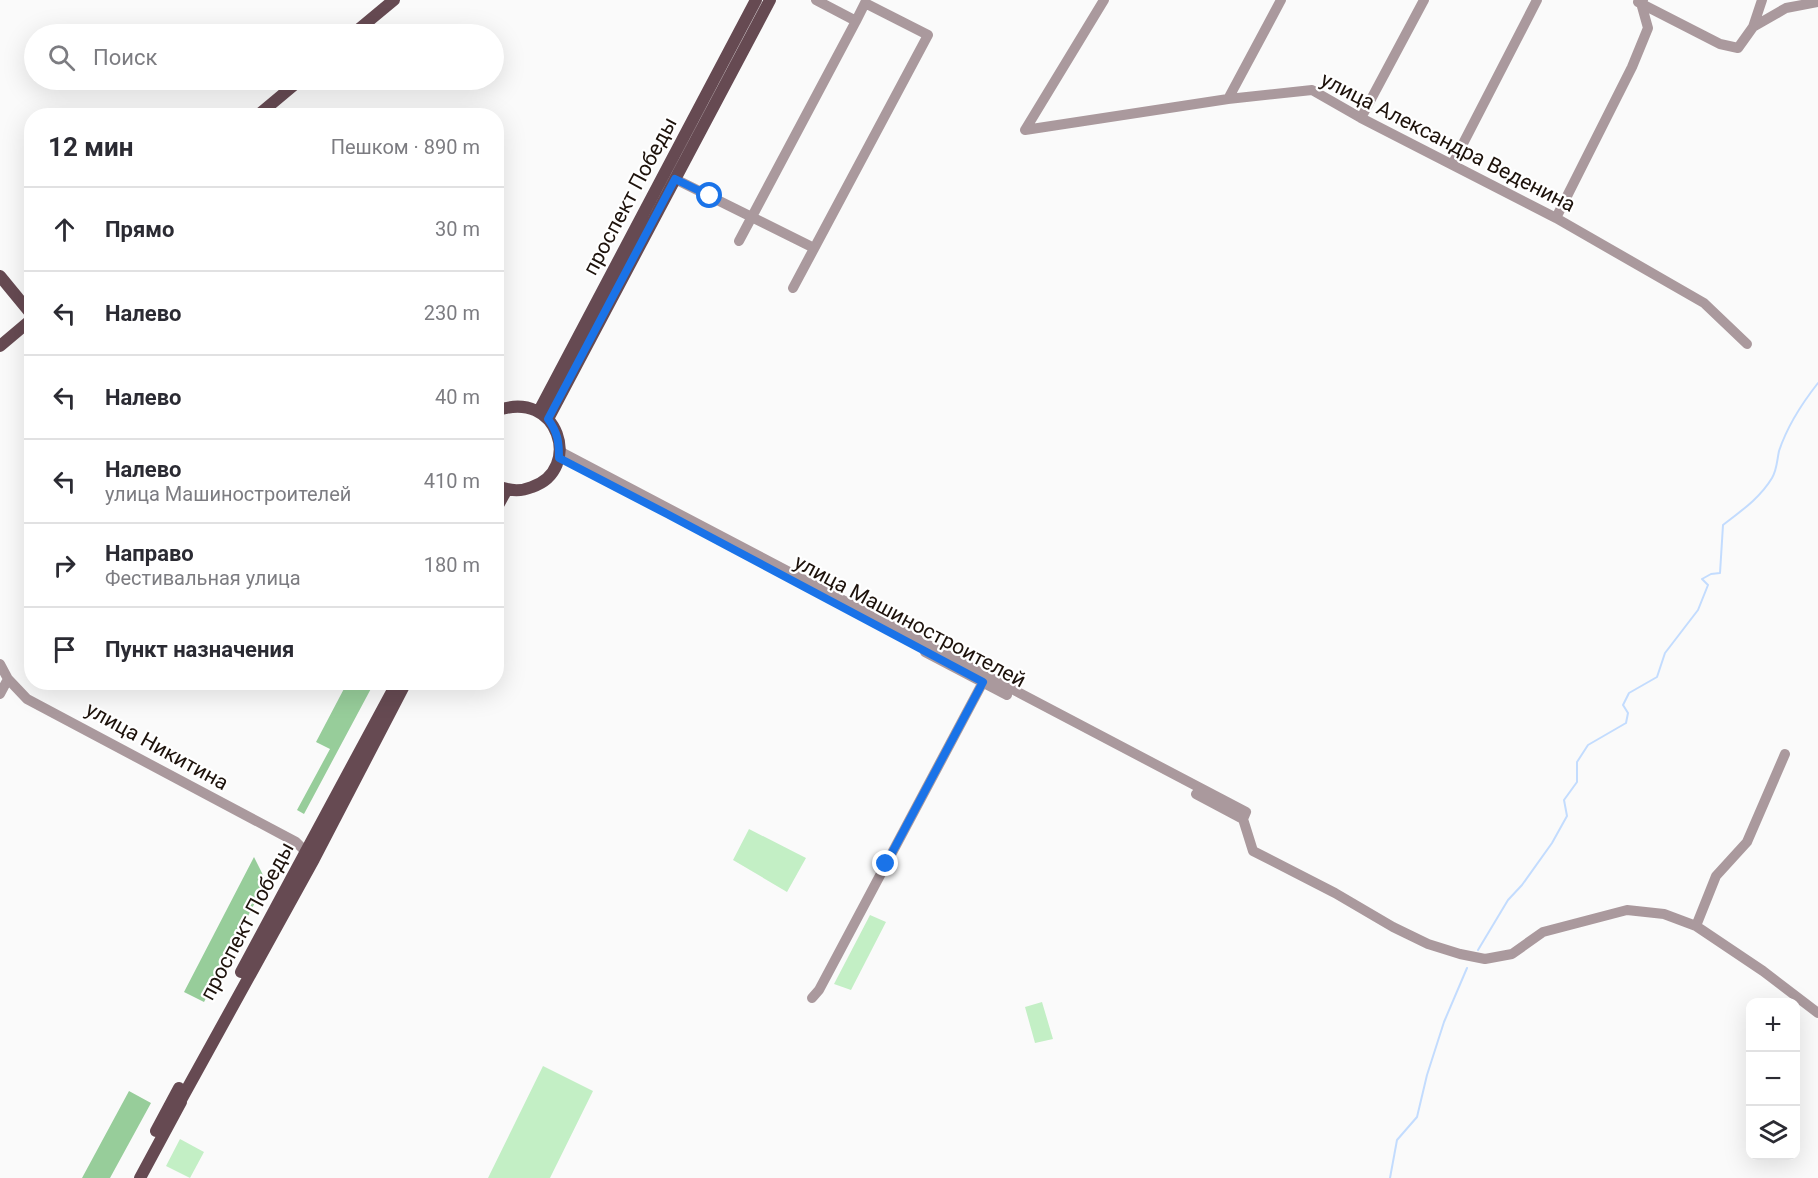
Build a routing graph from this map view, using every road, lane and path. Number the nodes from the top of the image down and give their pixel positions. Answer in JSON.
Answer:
{"nodes":[{"id":1,"x":394,"y":0,"type":"edge"},
{"id":2,"x":404,"y":0,"type":"edge"},
{"id":3,"x":756,"y":0,"type":"edge"},
{"id":4,"x":770,"y":0,"type":"edge"},
{"id":5,"x":816,"y":0,"type":"edge"},
{"id":6,"x":1104,"y":0,"type":"edge"},
{"id":7,"x":1281,"y":0,"type":"edge"},
{"id":8,"x":1424,"y":0,"type":"edge"},
{"id":9,"x":1537,"y":0,"type":"edge"},
{"id":10,"x":1762,"y":0,"type":"edge"},
{"id":11,"x":1640,"y":1,"type":"edge"},
{"id":12,"x":1813,"y":2,"type":"edge"},
{"id":13,"x":856,"y":21,"type":"junction"},
{"id":14,"x":365,"y":24,"type":"edge"},
{"id":15,"x":376,"y":24,"type":"edge"},
{"id":16,"x":1753,"y":27,"type":"junction"},
{"id":17,"x":288,"y":90,"type":"edge"},
{"id":18,"x":299,"y":90,"type":"edge"},
{"id":19,"x":1228,"y":99,"type":"junction"},
{"id":20,"x":267,"y":108,"type":"edge"},
{"id":21,"x":278,"y":108,"type":"edge"},
{"id":22,"x":1361,"y":118,"type":"junction"},
{"id":23,"x":1453,"y":163,"type":"junction"},
{"id":24,"x":675,"y":179,"type":"junction"},
{"id":25,"x":752,"y":217,"type":"junction"},
{"id":26,"x":1556,"y":218,"type":"junction"},
{"id":27,"x":739,"y":241,"type":"dead end"},
{"id":28,"x":814,"y":248,"type":"junction"},
{"id":29,"x":0,"y":276,"type":"edge"},
{"id":30,"x":0,"y":288,"type":"edge"},
{"id":31,"x":793,"y":288,"type":"dead end"},
{"id":32,"x":24,"y":309,"type":"edge"},
{"id":33,"x":24,"y":311,"type":"edge"},
{"id":34,"x":24,"y":319,"type":"edge"},
{"id":35,"x":24,"y":321,"type":"edge"},
{"id":36,"x":0,"y":335,"type":"edge"},
{"id":37,"x":1747,"y":344,"type":"dead end"},
{"id":38,"x":0,"y":346,"type":"edge"},
{"id":39,"x":504,"y":408,"type":"edge"},
{"id":40,"x":544,"y":415,"type":"junction"},
{"id":41,"x":559,"y":455,"type":"junction"},
{"id":42,"x":504,"y":490,"type":"edge"},
{"id":43,"x":0,"y":664,"type":"edge"},
{"id":44,"x":8,"y":679,"type":"junction"},
{"id":45,"x":983,"y":682,"type":"junction"},
{"id":46,"x":393,"y":690,"type":"edge"},
{"id":47,"x":402,"y":690,"type":"edge"},
{"id":48,"x":0,"y":694,"type":"edge"},
{"id":49,"x":1785,"y":754,"type":"dead end"},
{"id":50,"x":1243,"y":819,"type":"junction"},
{"id":51,"x":306,"y":852,"type":"junction"},
{"id":52,"x":1696,"y":926,"type":"junction"},
{"id":53,"x":812,"y":998,"type":"dead end"},
{"id":54,"x":1818,"y":1013,"type":"edge"},
{"id":55,"x":132,"y":1178,"type":"edge"},
{"id":56,"x":140,"y":1178,"type":"edge"}],
"edges":[{"from":1,"to":14,"type":"main road"},
{"from":2,"to":15,"type":"main road"},
{"from":3,"to":40,"type":"main road","name":"проспект Победы"},
{"from":4,"to":24,"type":"main road"},
{"from":5,"to":13,"type":"street"},
{"from":6,"to":19,"type":"street","name":"улица Александра Веденина"},
{"from":7,"to":19,"type":"street"},
{"from":8,"to":22,"type":"street"},
{"from":9,"to":23,"type":"street"},
{"from":10,"to":16,"type":"street"},
{"from":11,"to":16,"type":"street"},
{"from":11,"to":26,"type":"street"},
{"from":12,"to":16,"type":"street"},
{"from":13,"to":25,"type":"street"},
{"from":13,"to":28,"type":"street"},
{"from":17,"to":20,"type":"main road"},
{"from":18,"to":21,"type":"main road"},
{"from":19,"to":22,"type":"street","name":"улица Александра Веденина"},
{"from":22,"to":23,"type":"street","name":"улица Александра Веденина"},
{"from":23,"to":26,"type":"street","name":"улица Александра Веденина"},
{"from":24,"to":25,"type":"street"},
{"from":24,"to":40,"type":"main road"},
{"from":25,"to":27,"type":"street"},
{"from":25,"to":28,"type":"street"},
{"from":26,"to":37,"type":"street","name":"улица Александра Веденина"},
{"from":28,"to":31,"type":"street"},
{"from":29,"to":32,"type":"main road"},
{"from":30,"to":33,"type":"main road"},
{"from":34,"to":36,"type":"main road"},
{"from":35,"to":38,"type":"main road"},
{"from":39,"to":40,"type":"main road"},
{"from":40,"to":41,"type":"main road"},
{"from":41,"to":42,"type":"main road"},
{"from":41,"to":45,"type":"street","name":"улица Машиностроителей"},
{"from":41,"to":50,"type":"street"},
{"from":43,"to":44,"type":"street","name":"улица Никитина"},
{"from":44,"to":48,"type":"street"},
{"from":44,"to":51,"type":"street","name":"улица Никитина"},
{"from":45,"to":50,"type":"street","name":"улица Машиностроителей"},
{"from":45,"to":53,"type":"street"},
{"from":46,"to":51,"type":"main road","name":"проспект Победы"},
{"from":47,"to":56,"type":"main road"},
{"from":49,"to":52,"type":"street"},
{"from":50,"to":52,"type":"street"},
{"from":51,"to":55,"type":"main road","name":"проспект Победы"},
{"from":52,"to":54,"type":"street"}]}
